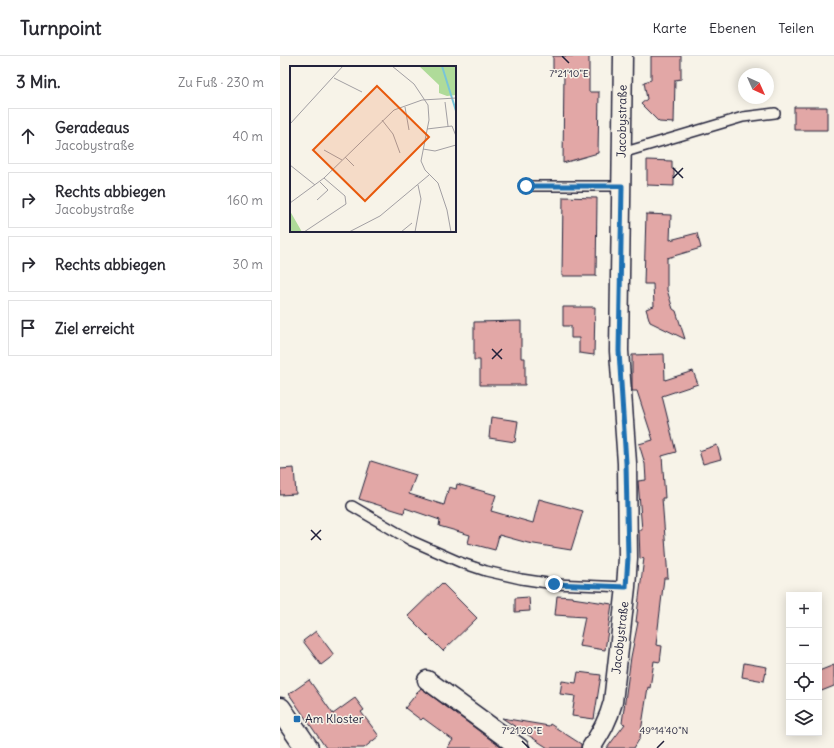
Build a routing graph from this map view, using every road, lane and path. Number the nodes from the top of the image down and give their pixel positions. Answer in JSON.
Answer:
{"nodes":[{"id":1,"x":623,"y":56,"type":"edge"},
{"id":2,"x":775,"y":114,"type":"dead end"},
{"id":3,"x":622,"y":153,"type":"junction"},
{"id":4,"x":526,"y":186,"type":"dead end"},
{"id":5,"x":622,"y":186,"type":"junction"},
{"id":6,"x":352,"y":506,"type":"dead end"},
{"id":7,"x":626,"y":587,"type":"junction"},
{"id":8,"x":427,"y":680,"type":"dead end"},
{"id":9,"x":280,"y":709,"type":"edge"},
{"id":10,"x":306,"y":748,"type":"edge"},
{"id":11,"x":520,"y":748,"type":"edge"},
{"id":12,"x":591,"y":748,"type":"edge"}],
"edges":[{"from":1,"to":3,"type":"street","name":"Jacobystraße"},
{"from":2,"to":3,"type":"lane"},
{"from":3,"to":5,"type":"street","name":"Jacobystraße"},
{"from":4,"to":5,"type":"lane"},
{"from":5,"to":7,"type":"street","name":"Jacobystraße"},
{"from":6,"to":7,"type":"lane"},
{"from":7,"to":12,"type":"street","name":"Jacobystraße"},
{"from":8,"to":11,"type":"street"},
{"from":9,"to":10,"type":"street"}]}
